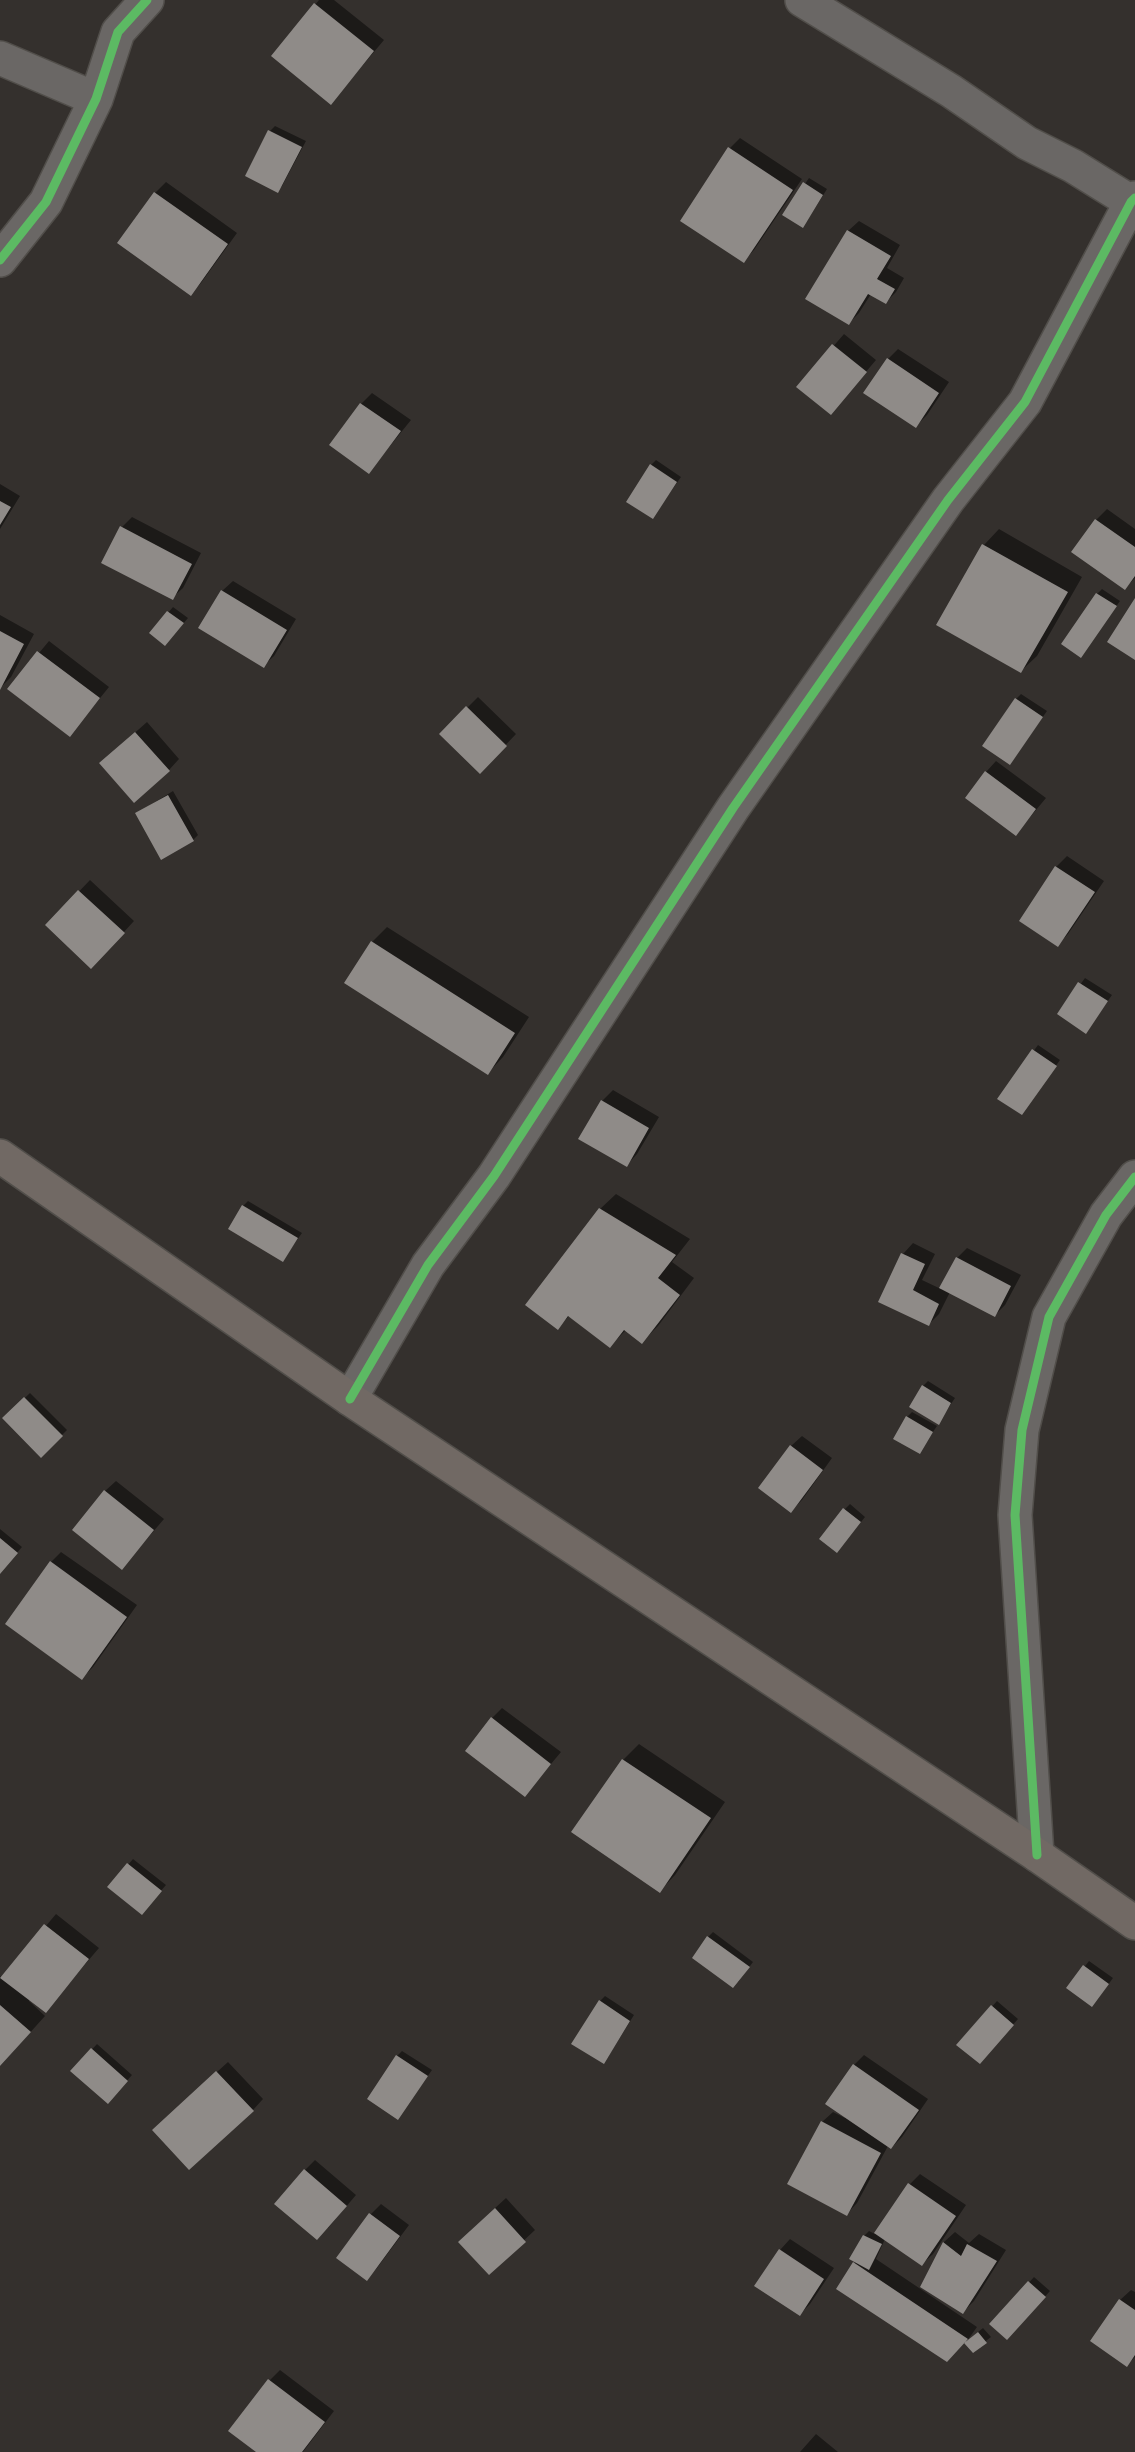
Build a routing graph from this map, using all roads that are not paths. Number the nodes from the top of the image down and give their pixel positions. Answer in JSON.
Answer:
{"nodes":[{"id":1,"x":147,"y":0,"type":"edge"},
{"id":2,"x":802,"y":0,"type":"edge"},
{"id":3,"x":0,"y":58,"type":"edge"},
{"id":4,"x":96,"y":99,"type":"junction"},
{"id":5,"x":1133,"y":200,"type":"edge"},
{"id":6,"x":0,"y":260,"type":"edge"},
{"id":7,"x":0,"y":1156,"type":"edge"},
{"id":8,"x":1135,"y":1177,"type":"edge"},
{"id":9,"x":350,"y":1399,"type":"junction"},
{"id":10,"x":1037,"y":1855,"type":"junction"},
{"id":11,"x":1135,"y":1923,"type":"edge"}],
"edges":[{"from":1,"to":4,"type":"street"},
{"from":2,"to":5,"type":"street"},
{"from":3,"to":4,"type":"street"},
{"from":4,"to":6,"type":"street"},
{"from":5,"to":9,"type":"street"},
{"from":7,"to":9,"type":"main road"},
{"from":8,"to":10,"type":"street"},
{"from":9,"to":10,"type":"main road"},
{"from":10,"to":11,"type":"main road"}]}
